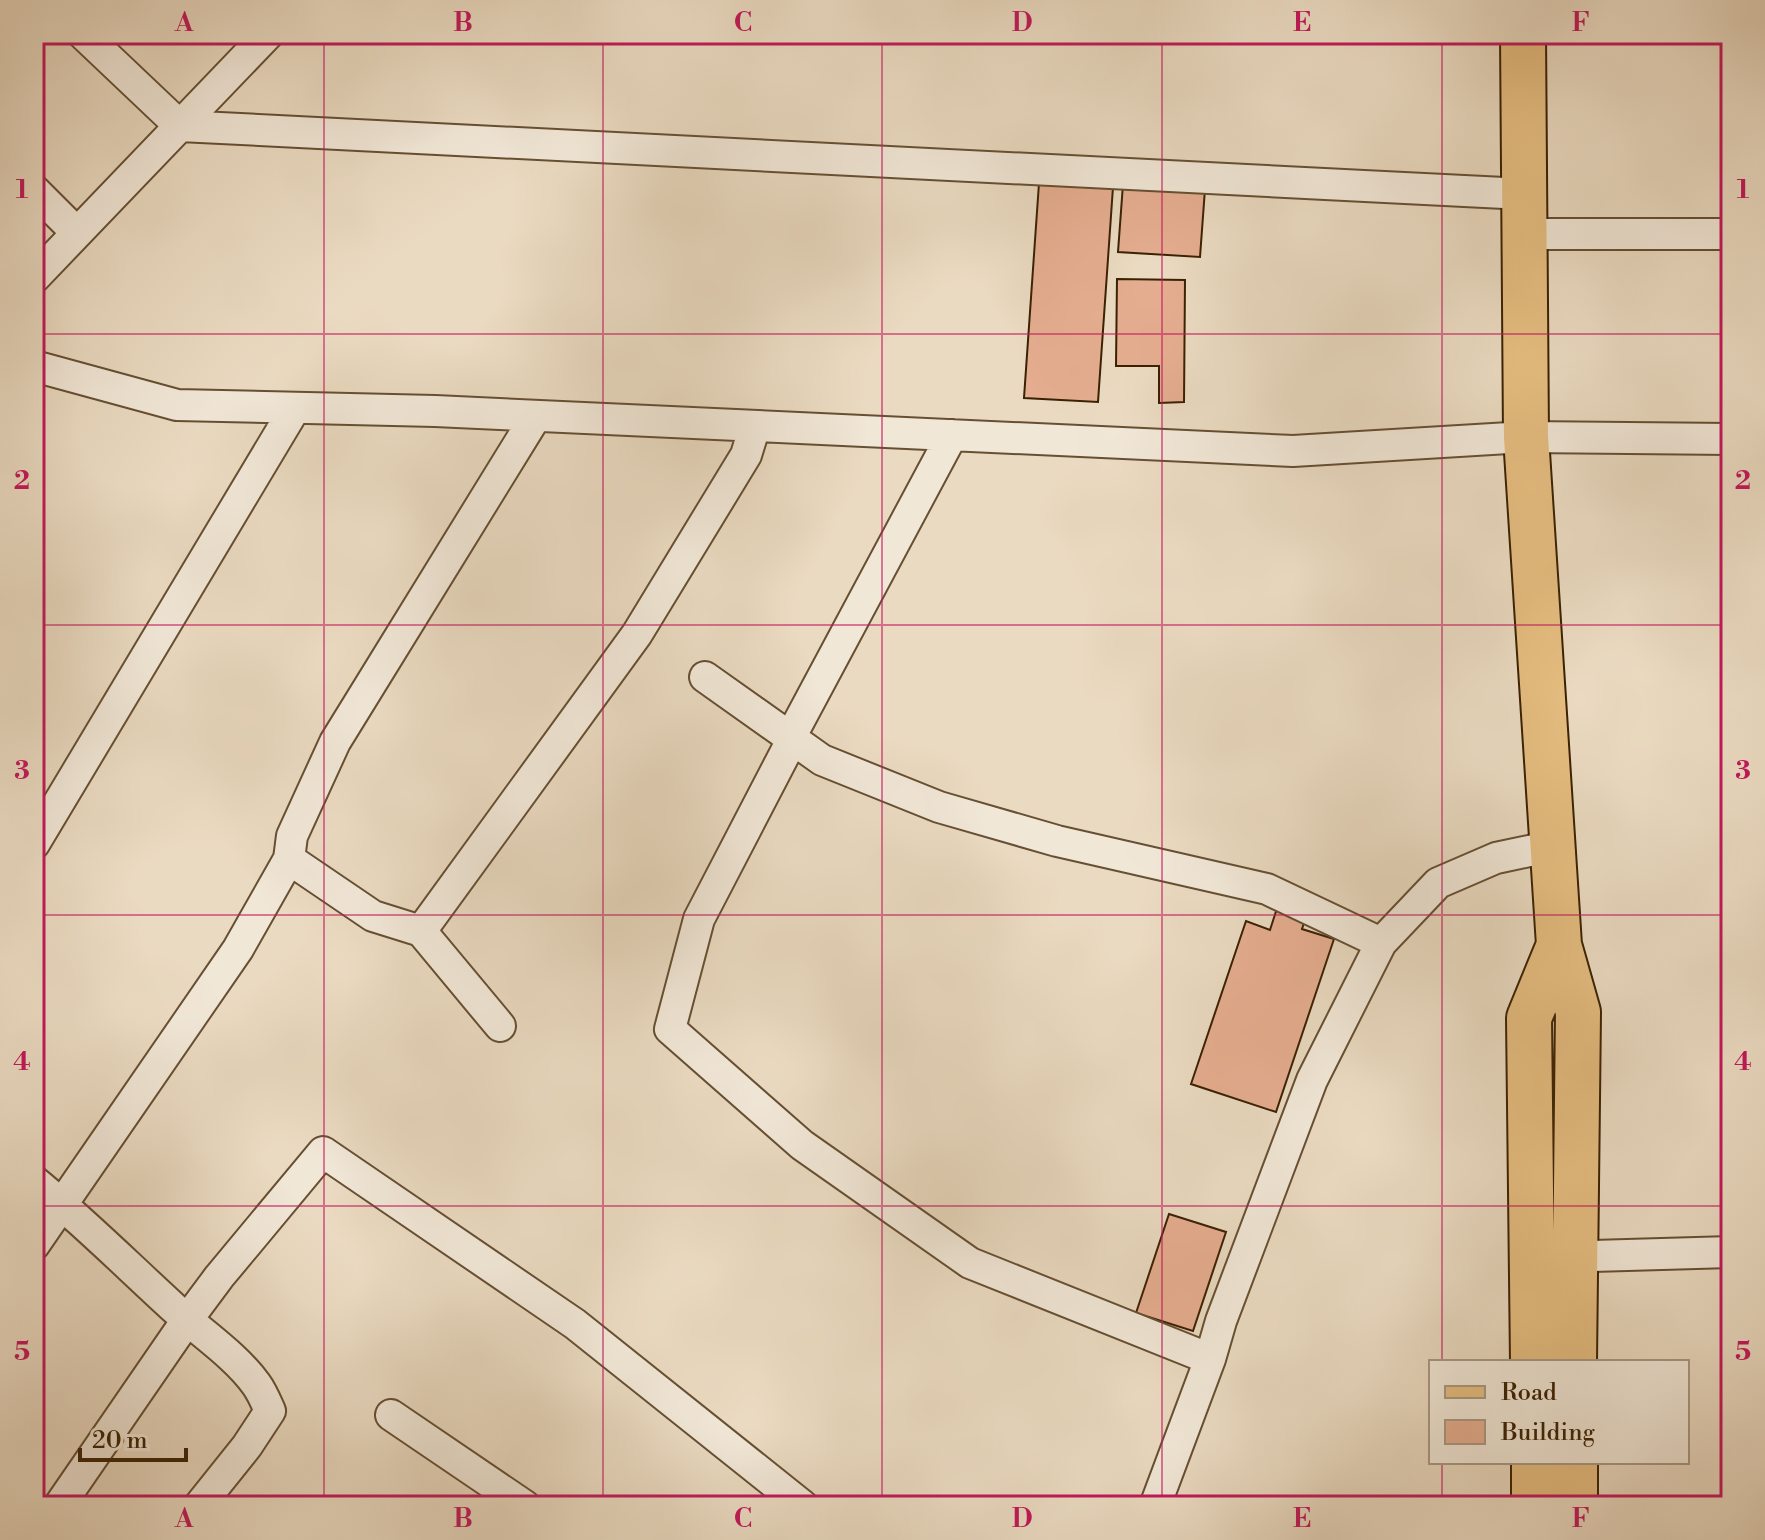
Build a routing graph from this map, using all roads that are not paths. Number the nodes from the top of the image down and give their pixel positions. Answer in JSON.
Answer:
{"nodes":[{"id":1,"x":83,"y":34,"type":"edge"},
{"id":2,"x":268,"y":34,"type":"edge"},
{"id":3,"x":1523,"y":34,"type":"edge"},
{"id":4,"x":180,"y":126,"type":"junction"},
{"id":5,"x":34,"y":190,"type":"edge"},
{"id":6,"x":1524,"y":214,"type":"junction"},
{"id":7,"x":77,"y":233,"type":"junction"},
{"id":8,"x":1731,"y":234,"type":"edge"},
{"id":9,"x":34,"y":278,"type":"edge"},
{"id":10,"x":34,"y":366,"type":"edge"},
{"id":11,"x":295,"y":408,"type":"junction"},
{"id":12,"x":536,"y":416,"type":"junction"},
{"id":13,"x":755,"y":426,"type":"junction"},
{"id":14,"x":952,"y":435,"type":"junction"},
{"id":15,"x":1526,"y":437,"type":"junction"},
{"id":16,"x":1731,"y":439,"type":"edge"},
{"id":17,"x":705,"y":677,"type":"dead end"},
{"id":18,"x":790,"y":738,"type":"junction"},
{"id":19,"x":34,"y":844,"type":"edge"},
{"id":20,"x":1553,"y":846,"type":"junction"},
{"id":21,"x":289,"y":859,"type":"junction"},
{"id":22,"x":421,"y":931,"type":"junction"},
{"id":23,"x":1381,"y":943,"type":"junction"},
{"id":24,"x":1559,"y":945,"type":"junction"},
{"id":25,"x":500,"y":1026,"type":"dead end"},
{"id":26,"x":34,"y":1181,"type":"edge"},
{"id":27,"x":62,"y":1204,"type":"junction"},
{"id":28,"x":34,"y":1245,"type":"edge"},
{"id":29,"x":1731,"y":1252,"type":"edge"},
{"id":30,"x":1575,"y":1256,"type":"junction"},
{"id":31,"x":1532,"y":1258,"type":"junction"},
{"id":32,"x":187,"y":1320,"type":"junction"},
{"id":33,"x":1210,"y":1359,"type":"junction"},
{"id":34,"x":1533,"y":1360,"type":"edge"},
{"id":35,"x":1574,"y":1360,"type":"edge"},
{"id":36,"x":391,"y":1415,"type":"dead end"},
{"id":37,"x":1534,"y":1464,"type":"edge"},
{"id":38,"x":1575,"y":1464,"type":"edge"},
{"id":39,"x":59,"y":1506,"type":"edge"},
{"id":40,"x":199,"y":1506,"type":"edge"},
{"id":41,"x":525,"y":1506,"type":"edge"},
{"id":42,"x":803,"y":1506,"type":"edge"},
{"id":43,"x":1155,"y":1506,"type":"edge"},
{"id":44,"x":1534,"y":1506,"type":"edge"},
{"id":45,"x":1575,"y":1506,"type":"edge"}],
"edges":[{"from":1,"to":4,"type":"street"},
{"from":2,"to":4,"type":"street"},
{"from":3,"to":6,"type":"main road"},
{"from":4,"to":6,"type":"street"},
{"from":4,"to":7,"type":"street"},
{"from":5,"to":7,"type":"street"},
{"from":6,"to":8,"type":"street"},
{"from":6,"to":15,"type":"main road"},
{"from":7,"to":9,"type":"street"},
{"from":10,"to":11,"type":"street"},
{"from":11,"to":12,"type":"street"},
{"from":11,"to":19,"type":"street"},
{"from":12,"to":13,"type":"street"},
{"from":12,"to":21,"type":"street"},
{"from":13,"to":14,"type":"street"},
{"from":13,"to":22,"type":"street"},
{"from":14,"to":15,"type":"street"},
{"from":14,"to":18,"type":"street"},
{"from":15,"to":16,"type":"street"},
{"from":15,"to":20,"type":"main road"},
{"from":17,"to":18,"type":"street"},
{"from":18,"to":23,"type":"street"},
{"from":18,"to":33,"type":"street"},
{"from":20,"to":23,"type":"street"},
{"from":20,"to":24,"type":"main road"},
{"from":21,"to":22,"type":"street"},
{"from":21,"to":27,"type":"street"},
{"from":22,"to":25,"type":"street"},
{"from":23,"to":33,"type":"street"},
{"from":24,"to":30,"type":"main road"},
{"from":24,"to":31,"type":"main road"},
{"from":26,"to":27,"type":"street"},
{"from":27,"to":28,"type":"street"},
{"from":27,"to":32,"type":"street"},
{"from":29,"to":30,"type":"street"},
{"from":30,"to":31,"type":"street"},
{"from":30,"to":35,"type":"main road"},
{"from":31,"to":34,"type":"main road"},
{"from":32,"to":39,"type":"street"},
{"from":32,"to":40,"type":"street"},
{"from":32,"to":42,"type":"street"},
{"from":33,"to":43,"type":"street"},
{"from":36,"to":41,"type":"street"},
{"from":37,"to":44,"type":"main road"},
{"from":38,"to":45,"type":"main road"}]}
